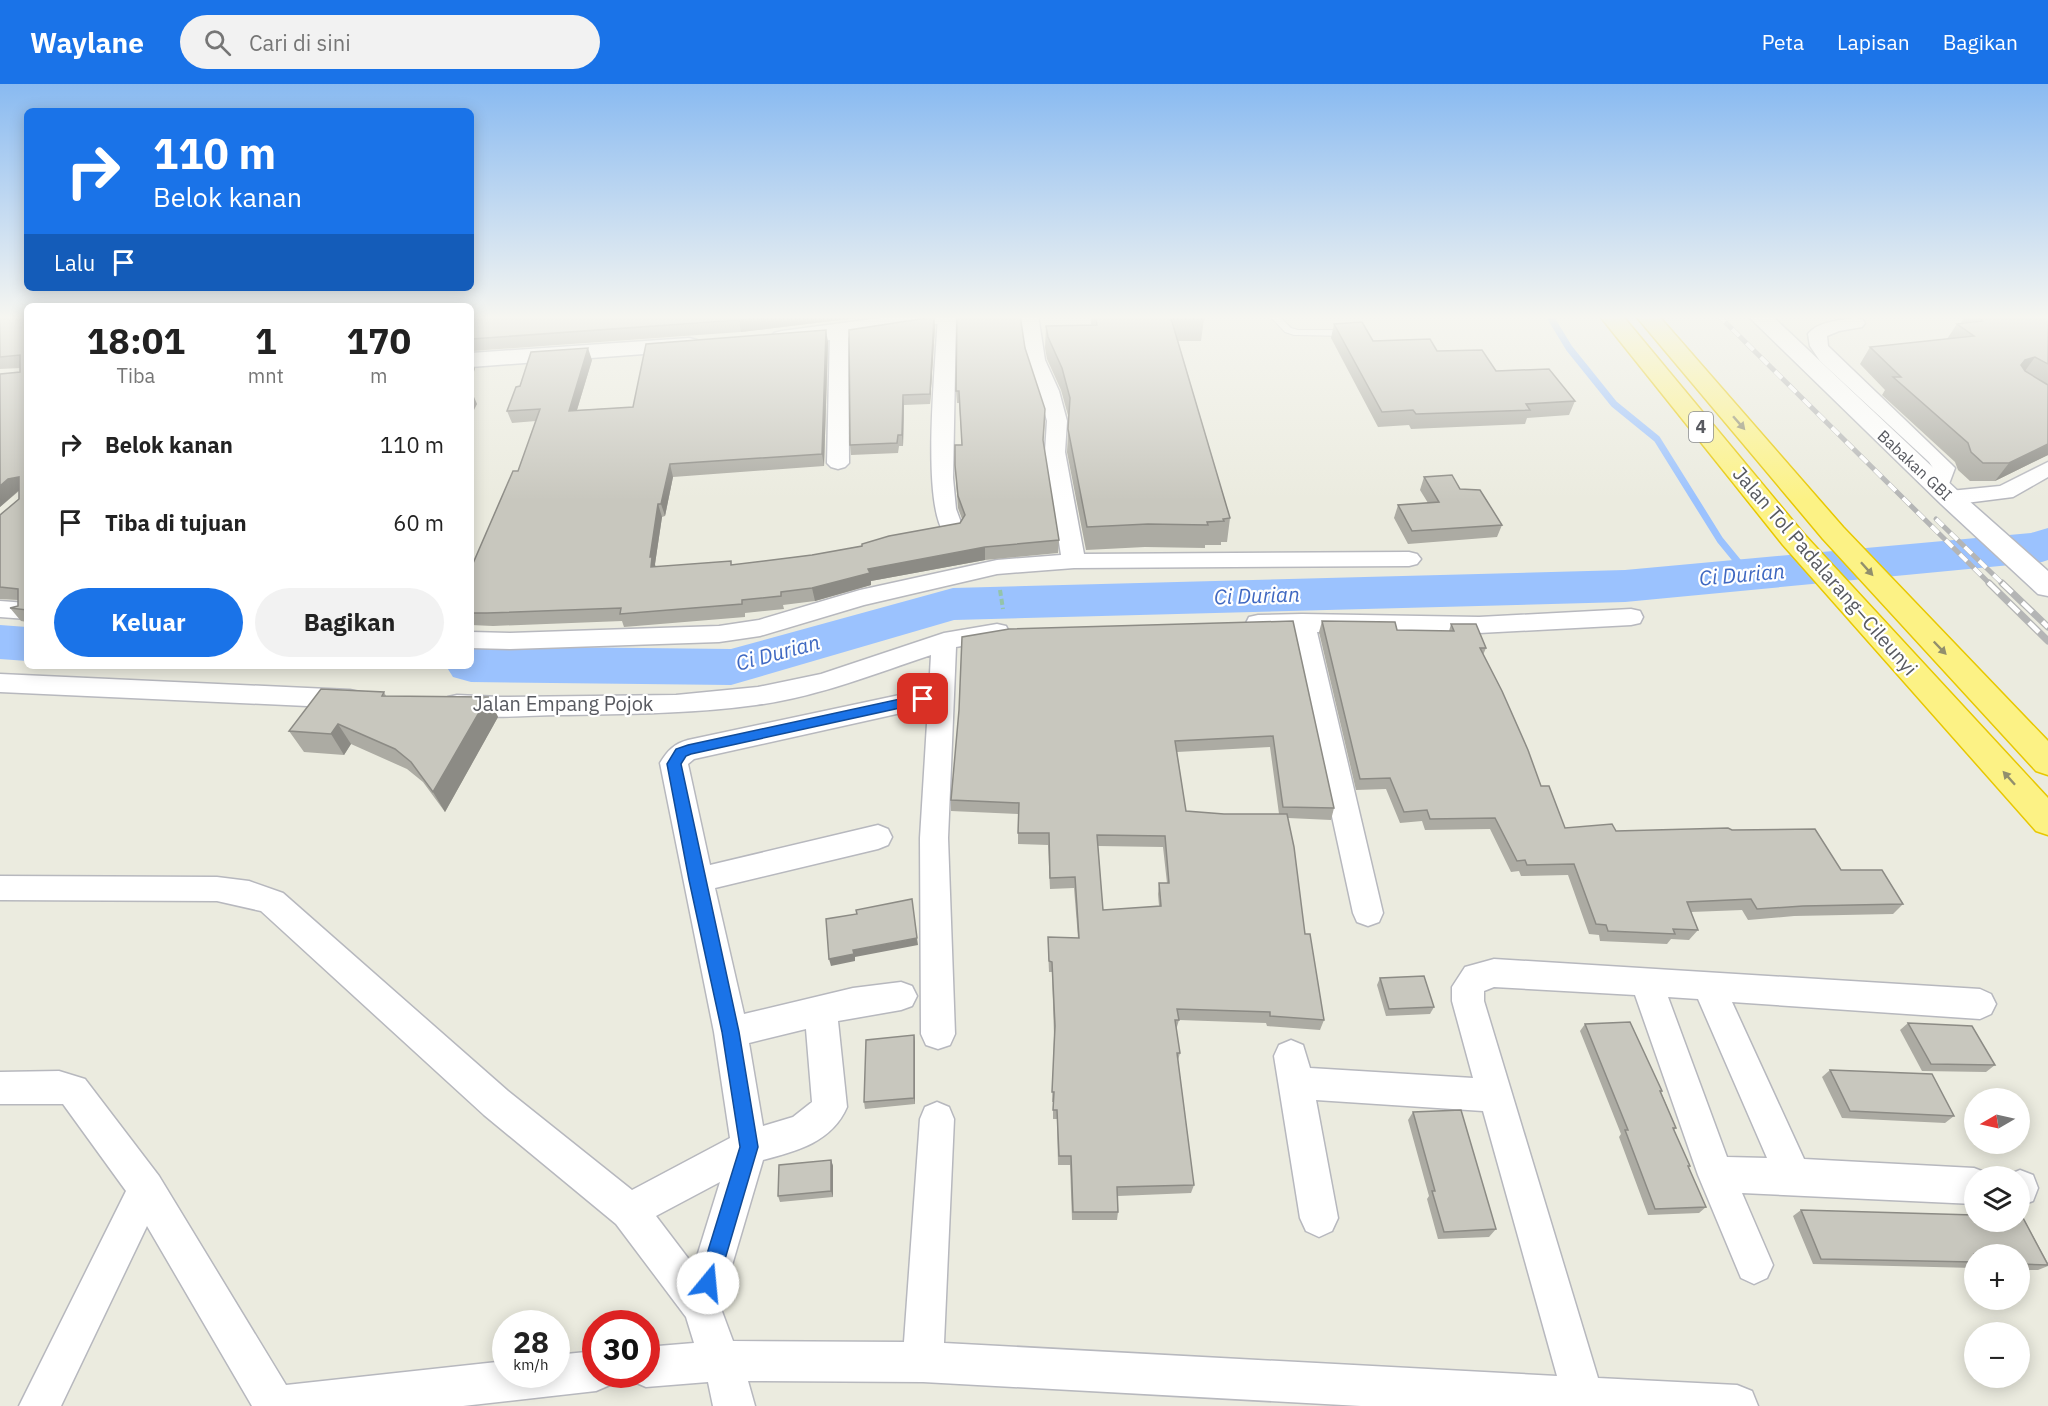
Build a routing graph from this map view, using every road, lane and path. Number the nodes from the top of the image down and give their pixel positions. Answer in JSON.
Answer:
{"nodes":[{"id":1,"x":839,"y":377,"type":"edge"},
{"id":2,"x":945,"y":377,"type":"edge"},
{"id":3,"x":1043,"y":377,"type":"edge"},
{"id":4,"x":1660,"y":377,"type":"edge"},
{"id":5,"x":1699,"y":377,"type":"edge"},
{"id":6,"x":1823,"y":377,"type":"edge"},
{"id":7,"x":1848,"y":377,"type":"edge"},
{"id":8,"x":838,"y":463,"type":"dead end"},
{"id":9,"x":2048,"y":468,"type":"edge"},
{"id":10,"x":1952,"y":500,"type":"junction"},
{"id":11,"x":952,"y":528,"type":"edge"},
{"id":12,"x":1410,"y":559,"type":"dead end"},
{"id":13,"x":1074,"y":561,"type":"junction"},
{"id":14,"x":1000,"y":587,"type":"dead end"},
{"id":15,"x":2048,"y":587,"type":"edge"},
{"id":16,"x":0,"y":609,"type":"edge"},
{"id":17,"x":24,"y":610,"type":"edge"},
{"id":18,"x":1631,"y":617,"type":"dead end"},
{"id":19,"x":1302,"y":622,"type":"junction"},
{"id":20,"x":1011,"y":623,"type":"joint"},
{"id":21,"x":1232,"y":624,"type":"edge"},
{"id":22,"x":474,"y":640,"type":"edge"},
{"id":23,"x":944,"y":641,"type":"junction"},
{"id":24,"x":0,"y":683,"type":"edge"},
{"id":25,"x":923,"y":699,"type":"dead end"},
{"id":26,"x":369,"y":700,"type":"edge"},
{"id":27,"x":428,"y":703,"type":"edge"},
{"id":28,"x":2048,"y":762,"type":"edge"},
{"id":29,"x":2048,"y":821,"type":"edge"},
{"id":30,"x":878,"y":837,"type":"dead end"},
{"id":31,"x":697,"y":880,"type":"junction"},
{"id":32,"x":0,"y":888,"type":"edge"},
{"id":33,"x":1368,"y":913,"type":"dead end"},
{"id":34,"x":1646,"y":981,"type":"junction"},
{"id":35,"x":1709,"y":987,"type":"junction"},
{"id":36,"x":901,"y":996,"type":"dead end"},
{"id":37,"x":1980,"y":1004,"type":"dead end"},
{"id":38,"x":822,"y":1011,"type":"junction"},
{"id":39,"x":731,"y":1032,"type":"junction"},
{"id":40,"x":938,"y":1034,"type":"dead end"},
{"id":41,"x":0,"y":1088,"type":"edge"},
{"id":42,"x":1497,"y":1096,"type":"junction"},
{"id":43,"x":937,"y":1119,"type":"dead end"},
{"id":44,"x":749,"y":1147,"type":"junction"},
{"id":45,"x":1716,"y":1175,"type":"junction"},
{"id":46,"x":1793,"y":1176,"type":"junction"},
{"id":47,"x":1964,"y":1185,"type":"edge"},
{"id":48,"x":146,"y":1189,"type":"junction"},
{"id":49,"x":629,"y":1211,"type":"junction"},
{"id":50,"x":1319,"y":1218,"type":"dead end"},
{"id":51,"x":1754,"y":1265,"type":"dead end"},
{"id":52,"x":701,"y":1306,"type":"junction"},
{"id":53,"x":923,"y":1362,"type":"junction"},
{"id":54,"x":660,"y":1370,"type":"edge"},
{"id":55,"x":582,"y":1373,"type":"edge"},
{"id":56,"x":728,"y":1385,"type":"edge"},
{"id":57,"x":1583,"y":1397,"type":"junction"},
{"id":58,"x":40,"y":1406,"type":"edge"},
{"id":59,"x":275,"y":1406,"type":"edge"},
{"id":60,"x":280,"y":1406,"type":"edge"},
{"id":61,"x":1737,"y":1406,"type":"edge"}],
"edges":[{"from":1,"to":8,"type":"street"},
{"from":2,"to":11,"type":"street"},
{"from":3,"to":13,"type":"street"},
{"from":29,"to":4,"type":"highway","name":"Jalan Tol Padalarang–Cileunyi","number":"4","one_way":true},
{"from":5,"to":28,"type":"highway","name":"Jalan Tol Padalarang–Cileunyi","number":"4","one_way":true},
{"from":6,"to":10,"type":"street","name":"Babakan GBI"},
{"from":7,"to":10,"type":"street"},
{"from":9,"to":10,"type":"street"},
{"from":10,"to":15,"type":"street","name":"Babakan GBI"},
{"from":12,"to":13,"type":"street"},
{"from":13,"to":22,"type":"street"},
{"from":14,"to":20,"type":"path"},
{"from":16,"to":17,"type":"street"},
{"from":18,"to":19,"type":"street"},
{"from":19,"to":21,"type":"street"},
{"from":19,"to":33,"type":"street"},
{"from":20,"to":23,"type":"street","name":"Jalan Empang Pojok"},
{"from":23,"to":27,"type":"street","name":"Jalan Empang Pojok"},
{"from":23,"to":40,"type":"street"},
{"from":24,"to":26,"type":"street"},
{"from":25,"to":31,"type":"street"},
{"from":30,"to":31,"type":"street"},
{"from":31,"to":39,"type":"street"},
{"from":32,"to":49,"type":"street"},
{"from":34,"to":35,"type":"street"},
{"from":34,"to":42,"type":"street"},
{"from":34,"to":45,"type":"street"},
{"from":35,"to":37,"type":"street"},
{"from":35,"to":46,"type":"street"},
{"from":36,"to":38,"type":"street"},
{"from":38,"to":39,"type":"street"},
{"from":38,"to":44,"type":"street"},
{"from":39,"to":44,"type":"street"},
{"from":41,"to":48,"type":"street"},
{"from":42,"to":50,"type":"street"},
{"from":42,"to":57,"type":"street"},
{"from":43,"to":53,"type":"street"},
{"from":44,"to":49,"type":"street"},
{"from":44,"to":52,"type":"street"},
{"from":45,"to":46,"type":"street"},
{"from":45,"to":51,"type":"street"},
{"from":46,"to":47,"type":"street"},
{"from":48,"to":58,"type":"street"},
{"from":48,"to":59,"type":"street"},
{"from":49,"to":52,"type":"street"},
{"from":52,"to":56,"type":"street"},
{"from":53,"to":56,"type":"street"},
{"from":53,"to":57,"type":"street"},
{"from":54,"to":56,"type":"street"},
{"from":55,"to":60,"type":"street"},
{"from":57,"to":61,"type":"street"}]}
